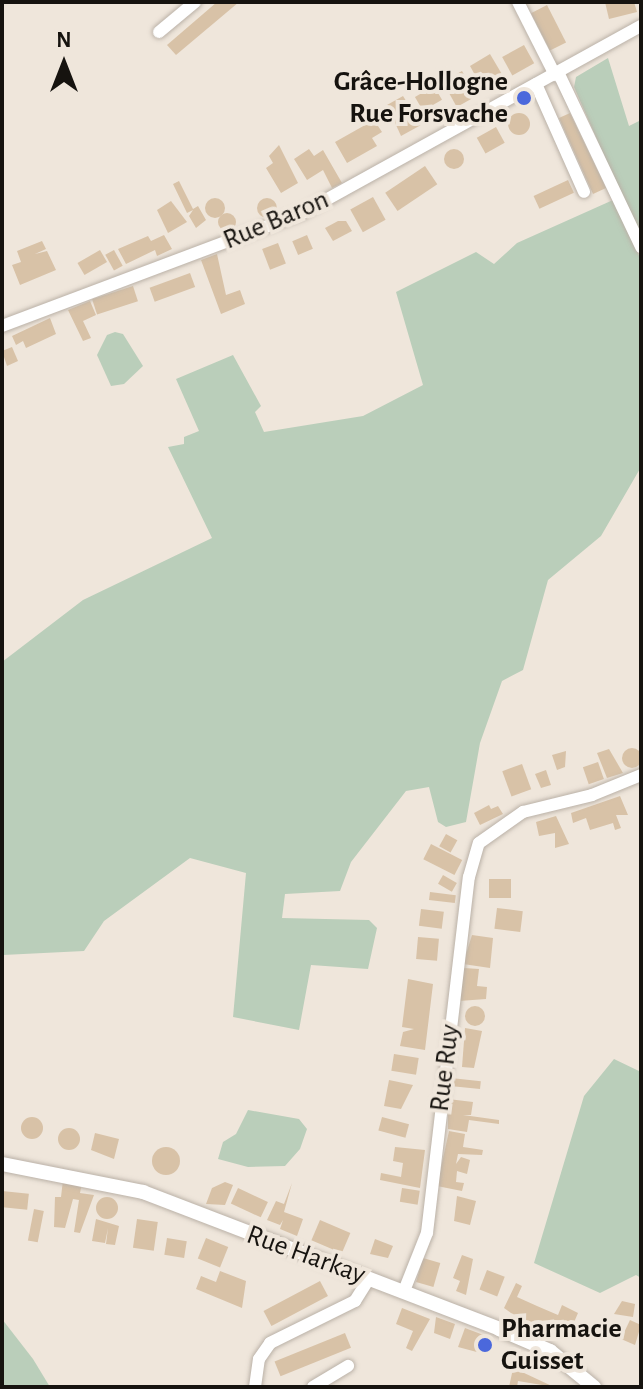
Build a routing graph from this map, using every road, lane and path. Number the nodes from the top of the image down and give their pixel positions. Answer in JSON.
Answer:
{"nodes":[{"id":1,"x":195,"y":2,"type":"edge"},
{"id":2,"x":518,"y":2,"type":"edge"},
{"id":3,"x":641,"y":26,"type":"edge"},
{"id":4,"x":159,"y":32,"type":"dead end"},
{"id":5,"x":556,"y":74,"type":"junction"},
{"id":6,"x":536,"y":84,"type":"junction"},
{"id":7,"x":584,"y":192,"type":"dead end"},
{"id":8,"x":641,"y":247,"type":"edge"},
{"id":9,"x":2,"y":326,"type":"edge"},
{"id":10,"x":641,"y":775,"type":"edge"},
{"id":11,"x":2,"y":1164,"type":"edge"},
{"id":12,"x":369,"y":1279,"type":"junction"},
{"id":13,"x":404,"y":1291,"type":"junction"},
{"id":14,"x":348,"y":1366,"type":"dead end"},
{"id":15,"x":255,"y":1387,"type":"edge"},
{"id":16,"x":313,"y":1387,"type":"edge"},
{"id":17,"x":594,"y":1387,"type":"edge"}],
"edges":[{"from":1,"to":4,"type":"street"},
{"from":2,"to":5,"type":"street"},
{"from":3,"to":5,"type":"street","name":"Rue Baron"},
{"from":5,"to":6,"type":"street","name":"Rue Baron"},
{"from":5,"to":8,"type":"street"},
{"from":6,"to":7,"type":"street"},
{"from":6,"to":9,"type":"street","name":"Rue Baron"},
{"from":10,"to":13,"type":"street","name":"Rue Ruy"},
{"from":11,"to":12,"type":"street","name":"Rue Harkay"},
{"from":12,"to":13,"type":"street","name":"Rue Harkay"},
{"from":12,"to":15,"type":"street"},
{"from":13,"to":17,"type":"street","name":"Rue Harkay"},
{"from":14,"to":16,"type":"street"}]}
